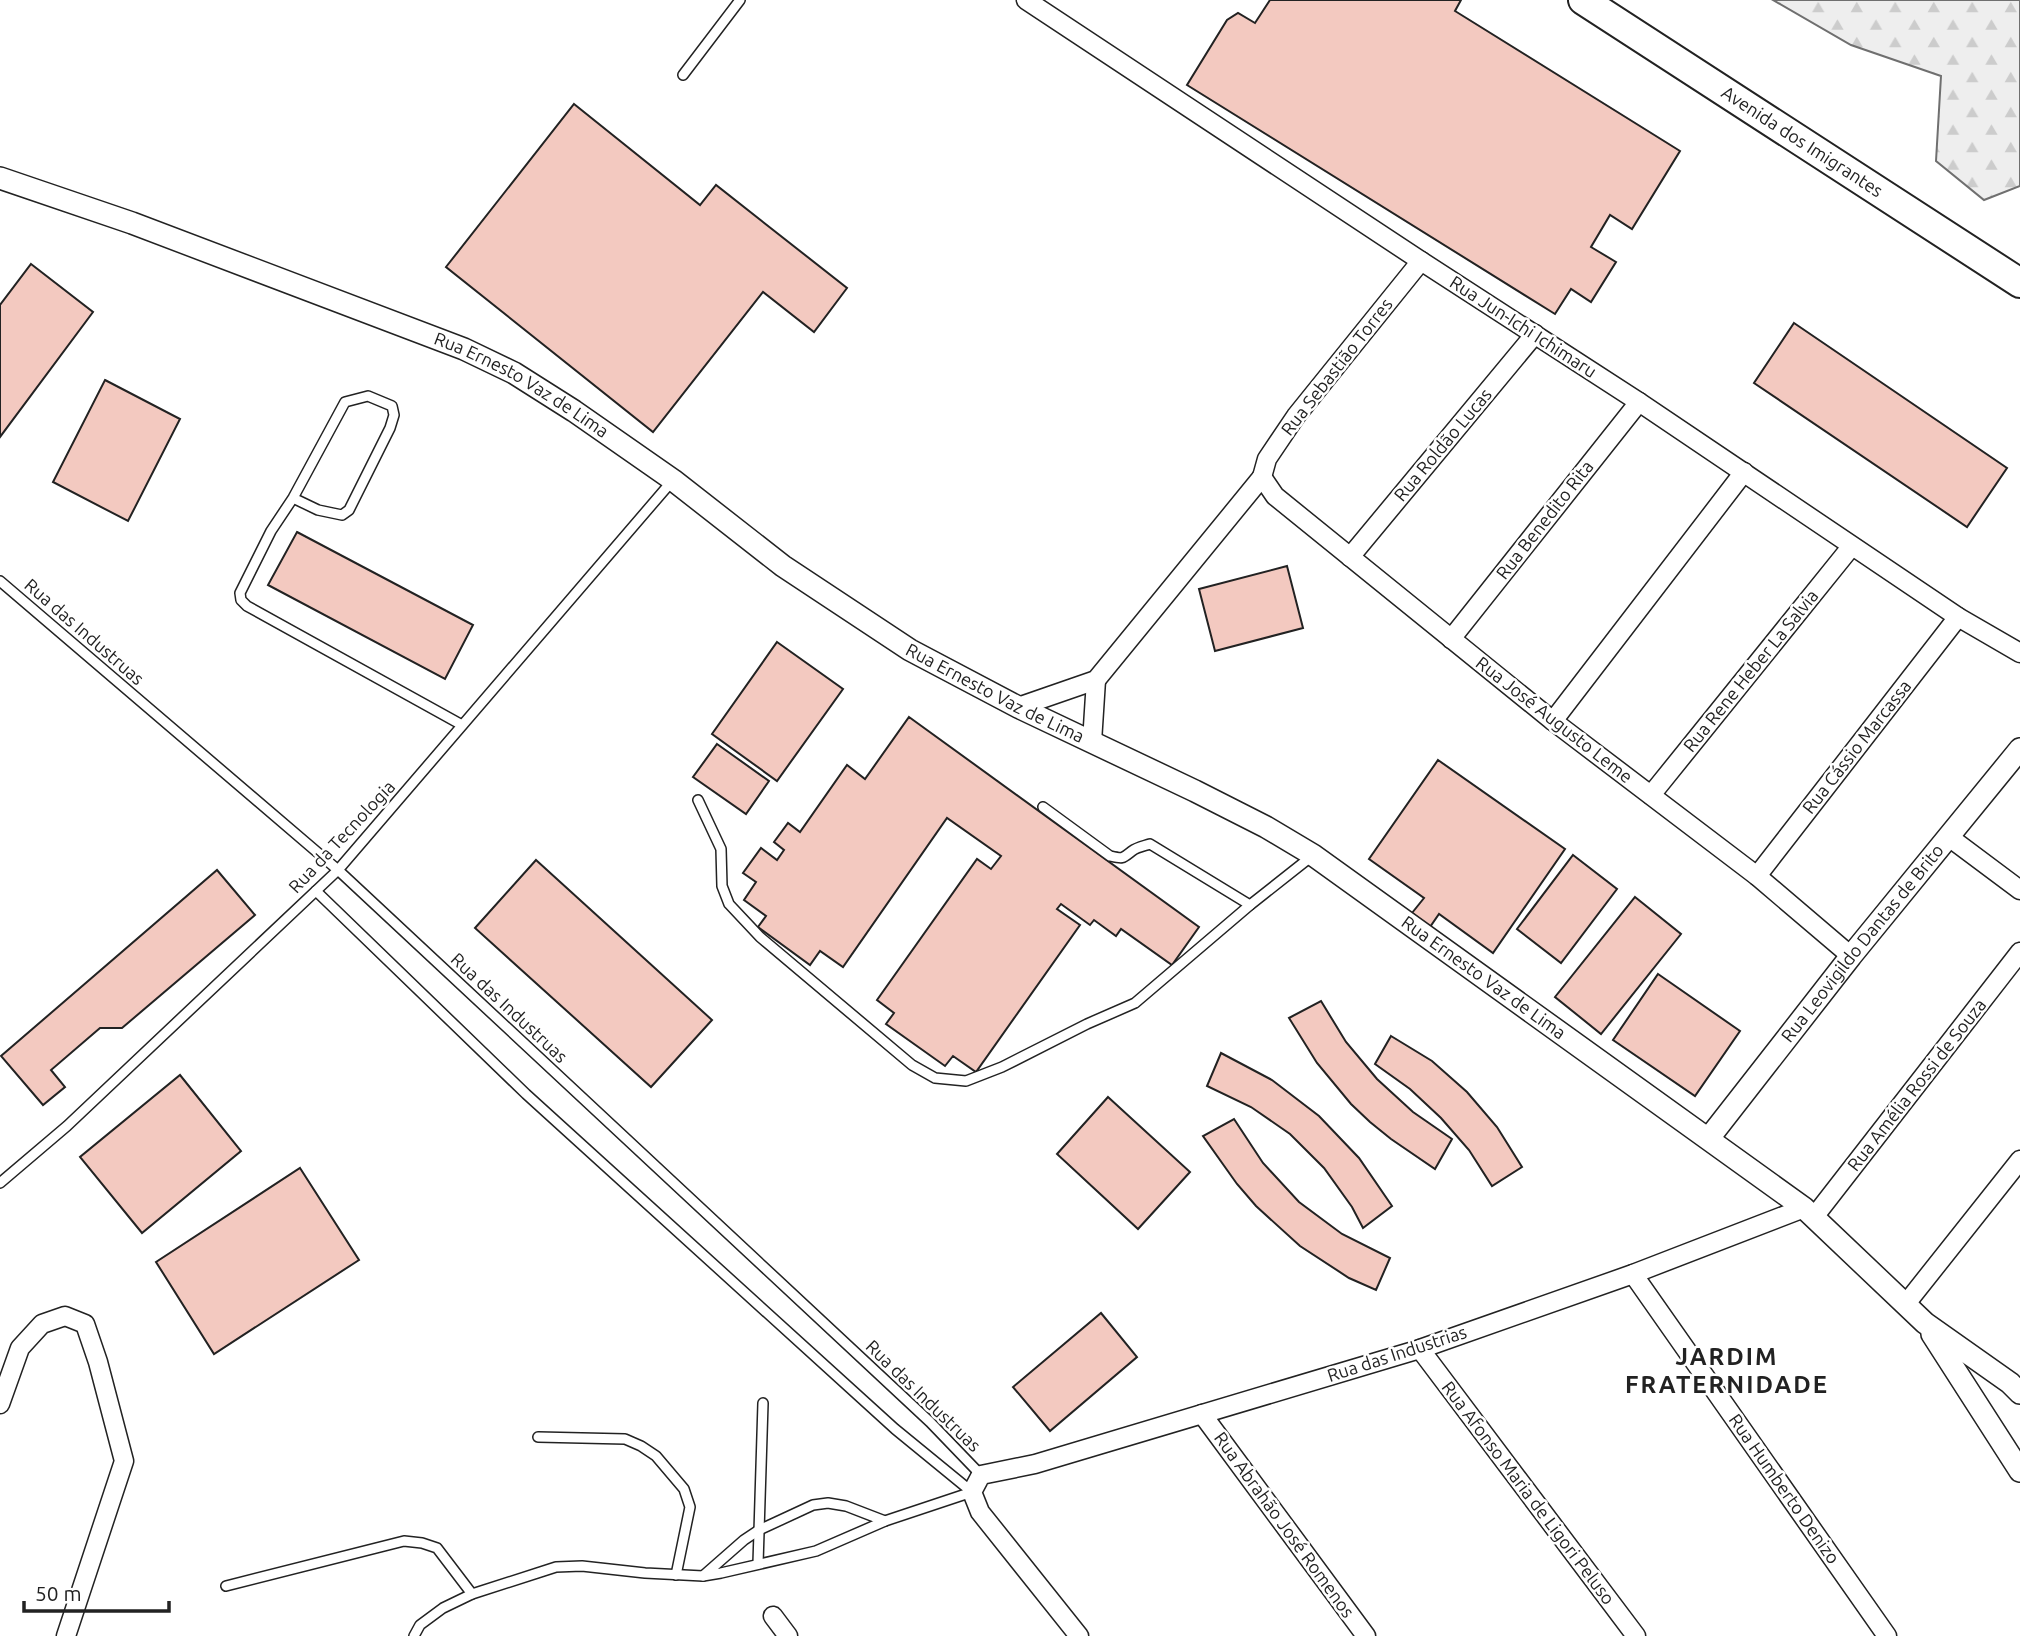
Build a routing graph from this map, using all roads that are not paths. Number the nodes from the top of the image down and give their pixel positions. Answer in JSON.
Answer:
{"nodes":[{"id":1,"x":740,"y":0,"type":"edge"},
{"id":2,"x":1026,"y":0,"type":"edge"},
{"id":3,"x":1583,"y":0,"type":"edge"},
{"id":4,"x":1619,"y":0,"type":"edge"},
{"id":5,"x":683,"y":75,"type":"dead end"},
{"id":6,"x":0,"y":178,"type":"edge"},
{"id":7,"x":2020,"y":260,"type":"edge"},
{"id":8,"x":1421,"y":261,"type":"junction"},
{"id":9,"x":2020,"y":283,"type":"edge"},
{"id":10,"x":1535,"y":334,"type":"junction"},
{"id":11,"x":1639,"y":402,"type":"junction"},
{"id":12,"x":1744,"y":472,"type":"junction"},
{"id":13,"x":1262,"y":477,"type":"junction"},
{"id":14,"x":673,"y":480,"type":"junction"},
{"id":15,"x":293,"y":498,"type":"junction"},
{"id":16,"x":1852,"y":547,"type":"junction"},
{"id":17,"x":1350,"y":557,"type":"junction"},
{"id":18,"x":0,"y":582,"type":"edge"},
{"id":19,"x":1958,"y":617,"type":"junction"},
{"id":20,"x":1451,"y":639,"type":"junction"},
{"id":21,"x":2020,"y":653,"type":"edge"},
{"id":22,"x":1096,"y":680,"type":"junction"},
{"id":23,"x":1018,"y":707,"type":"junction"},
{"id":24,"x":1553,"y":721,"type":"junction"},
{"id":25,"x":462,"y":725,"type":"junction"},
{"id":26,"x":1092,"y":742,"type":"junction"},
{"id":27,"x":2020,"y":749,"type":"edge"},
{"id":28,"x":1651,"y":795,"type":"junction"},
{"id":29,"x":698,"y":800,"type":"dead end"},
{"id":30,"x":1042,"y":807,"type":"dead end"},
{"id":31,"x":1949,"y":838,"type":"junction"},
{"id":32,"x":1313,"y":855,"type":"junction"},
{"id":33,"x":338,"y":870,"type":"junction"},
{"id":34,"x":1757,"y":876,"type":"junction"},
{"id":35,"x":2020,"y":890,"type":"edge"},
{"id":36,"x":316,"y":891,"type":"junction"},
{"id":37,"x":1250,"y":905,"type":"junction"},
{"id":38,"x":2020,"y":953,"type":"edge"},
{"id":39,"x":1851,"y":956,"type":"junction"},
{"id":40,"x":1709,"y":1138,"type":"junction"},
{"id":41,"x":2020,"y":1160,"type":"edge"},
{"id":42,"x":0,"y":1183,"type":"edge"},
{"id":43,"x":1809,"y":1213,"type":"junction"},
{"id":44,"x":1633,"y":1274,"type":"junction"},
{"id":45,"x":1905,"y":1305,"type":"junction"},
{"id":46,"x":1925,"y":1323,"type":"junction"},
{"id":47,"x":1420,"y":1349,"type":"junction"},
{"id":48,"x":2017,"y":1382,"type":"edge"},
{"id":49,"x":763,"y":1403,"type":"dead end"},
{"id":50,"x":0,"y":1404,"type":"edge"},
{"id":51,"x":1202,"y":1414,"type":"junction"},
{"id":52,"x":538,"y":1437,"type":"dead end"},
{"id":53,"x":2017,"y":1460,"type":"edge"},
{"id":54,"x":981,"y":1475,"type":"junction"},
{"id":55,"x":972,"y":1492,"type":"junction"},
{"id":56,"x":885,"y":1521,"type":"junction"},
{"id":57,"x":759,"y":1530,"type":"junction"},
{"id":58,"x":758,"y":1564,"type":"junction"},
{"id":59,"x":676,"y":1575,"type":"junction"},
{"id":60,"x":703,"y":1576,"type":"junction"},
{"id":61,"x":226,"y":1586,"type":"dead end"},
{"id":62,"x":471,"y":1594,"type":"junction"},
{"id":63,"x":773,"y":1616,"type":"dead end"},
{"id":64,"x":66,"y":1636,"type":"edge"},
{"id":65,"x":414,"y":1636,"type":"edge"},
{"id":66,"x":788,"y":1636,"type":"edge"},
{"id":67,"x":1079,"y":1636,"type":"edge"},
{"id":68,"x":1366,"y":1636,"type":"edge"},
{"id":69,"x":1636,"y":1636,"type":"edge"},
{"id":70,"x":1887,"y":1636,"type":"edge"}],
"edges":[{"from":1,"to":5,"type":"lane"},
{"from":2,"to":8,"type":"street","name":"Rua Jun-Ichi Ichimaru"},
{"from":3,"to":9,"type":"main road","name":"Avenida dos Imigrantes"},
{"from":4,"to":7,"type":"main road","name":"Avenida dos Imigrantes"},
{"from":6,"to":14,"type":"street","name":"Rua Ernesto Vaz de Lima"},
{"from":8,"to":10,"type":"street","name":"Rua Jun-Ichi Ichimaru"},
{"from":8,"to":13,"type":"street","name":"Rua Sebastião Torres"},
{"from":10,"to":11,"type":"street","name":"Rua Jun-Ichi Ichimaru"},
{"from":10,"to":17,"type":"street","name":"Rua Roldão Lucas"},
{"from":11,"to":12,"type":"street","name":"Rua Jun-Ichi Ichimaru"},
{"from":11,"to":20,"type":"street","name":"Rua Benedito Rita"},
{"from":12,"to":16,"type":"street","name":"Rua Jun-Ichi Ichimaru"},
{"from":12,"to":24,"type":"street"},
{"from":13,"to":17,"type":"street","name":"Rua José Augusto Leme"},
{"from":13,"to":22,"type":"street","name":"Rua Sebastião Torres"},
{"from":14,"to":23,"type":"street","name":"Rua Ernesto Vaz de Lima"},
{"from":14,"to":25,"type":"lane","name":"Rua da Tecnologia"},
{"from":15,"to":15,"type":"lane"},
{"from":15,"to":25,"type":"lane"},
{"from":16,"to":19,"type":"street","name":"Rua Jun-Ichi Ichimaru"},
{"from":16,"to":28,"type":"street","name":"Rua Rene Heber La Salvia"},
{"from":17,"to":20,"type":"street","name":"Rua José Augusto Leme"},
{"from":18,"to":33,"type":"lane","name":"Rua das Industruas"},
{"from":19,"to":21,"type":"street","name":"Rua Jun-Ichi Ichimaru"},
{"from":19,"to":34,"type":"street","name":"Rua Cássio Marcassa"},
{"from":20,"to":24,"type":"street","name":"Rua José Augusto Leme"},
{"from":22,"to":23,"type":"street"},
{"from":22,"to":26,"type":"street"},
{"from":23,"to":26,"type":"street","name":"Rua Ernesto Vaz de Lima"},
{"from":24,"to":28,"type":"street","name":"Rua José Augusto Leme"},
{"from":25,"to":33,"type":"lane","name":"Rua da Tecnologia"},
{"from":26,"to":32,"type":"street","name":"Rua Ernesto Vaz de Lima"},
{"from":27,"to":31,"type":"street","name":"Rua Leovigildo Dantas de Brito"},
{"from":28,"to":34,"type":"street","name":"Rua José Augusto Leme"},
{"from":29,"to":37,"type":"lane"},
{"from":30,"to":37,"type":"lane"},
{"from":31,"to":35,"type":"street"},
{"from":31,"to":39,"type":"street","name":"Rua Leovigildo Dantas de Brito"},
{"from":32,"to":37,"type":"lane"},
{"from":32,"to":40,"type":"street","name":"Rua Ernesto Vaz de Lima"},
{"from":33,"to":36,"type":"lane","name":"Rua da Tecnologia"},
{"from":33,"to":54,"type":"lane","name":"Rua das Industruas"},
{"from":34,"to":39,"type":"street","name":"Rua José Augusto Leme"},
{"from":36,"to":42,"type":"lane","name":"Rua da Tecnologia"},
{"from":36,"to":55,"type":"lane"},
{"from":38,"to":43,"type":"street","name":"Rua Amélia Rossi de Souza"},
{"from":39,"to":40,"type":"street","name":"Rua Leovigildo Dantas de Brito"},
{"from":40,"to":43,"type":"street","name":"Rua Ernesto Vaz de Lima"},
{"from":41,"to":45,"type":"street"},
{"from":43,"to":44,"type":"street","name":"Rua das Industrias"},
{"from":43,"to":45,"type":"street","name":"Rua Ernesto Vaz de Lima"},
{"from":44,"to":47,"type":"street","name":"Rua das Industrias"},
{"from":44,"to":70,"type":"street","name":"Rua Humberto Denizo"},
{"from":45,"to":46,"type":"street","name":"Rua Ernesto Vaz de Lima"},
{"from":46,"to":48,"type":"street"},
{"from":46,"to":53,"type":"street"},
{"from":47,"to":51,"type":"street","name":"Rua das Industrias"},
{"from":47,"to":69,"type":"street","name":"Rua Afonso Maria de Ligori Peluso"},
{"from":49,"to":57,"type":"lane"},
{"from":50,"to":64,"type":"street"},
{"from":51,"to":54,"type":"street","name":"Rua das Industrias"},
{"from":51,"to":68,"type":"street","name":"Rua Abrahão José Romenos"},
{"from":52,"to":59,"type":"lane"},
{"from":54,"to":55,"type":"street"},
{"from":55,"to":56,"type":"lane"},
{"from":55,"to":67,"type":"street"},
{"from":56,"to":57,"type":"lane"},
{"from":56,"to":58,"type":"lane"},
{"from":57,"to":58,"type":"lane"},
{"from":57,"to":60,"type":"lane"},
{"from":58,"to":60,"type":"lane"},
{"from":59,"to":60,"type":"lane"},
{"from":59,"to":62,"type":"lane"},
{"from":61,"to":62,"type":"lane"},
{"from":62,"to":65,"type":"lane"},
{"from":63,"to":66,"type":"street"}]}
